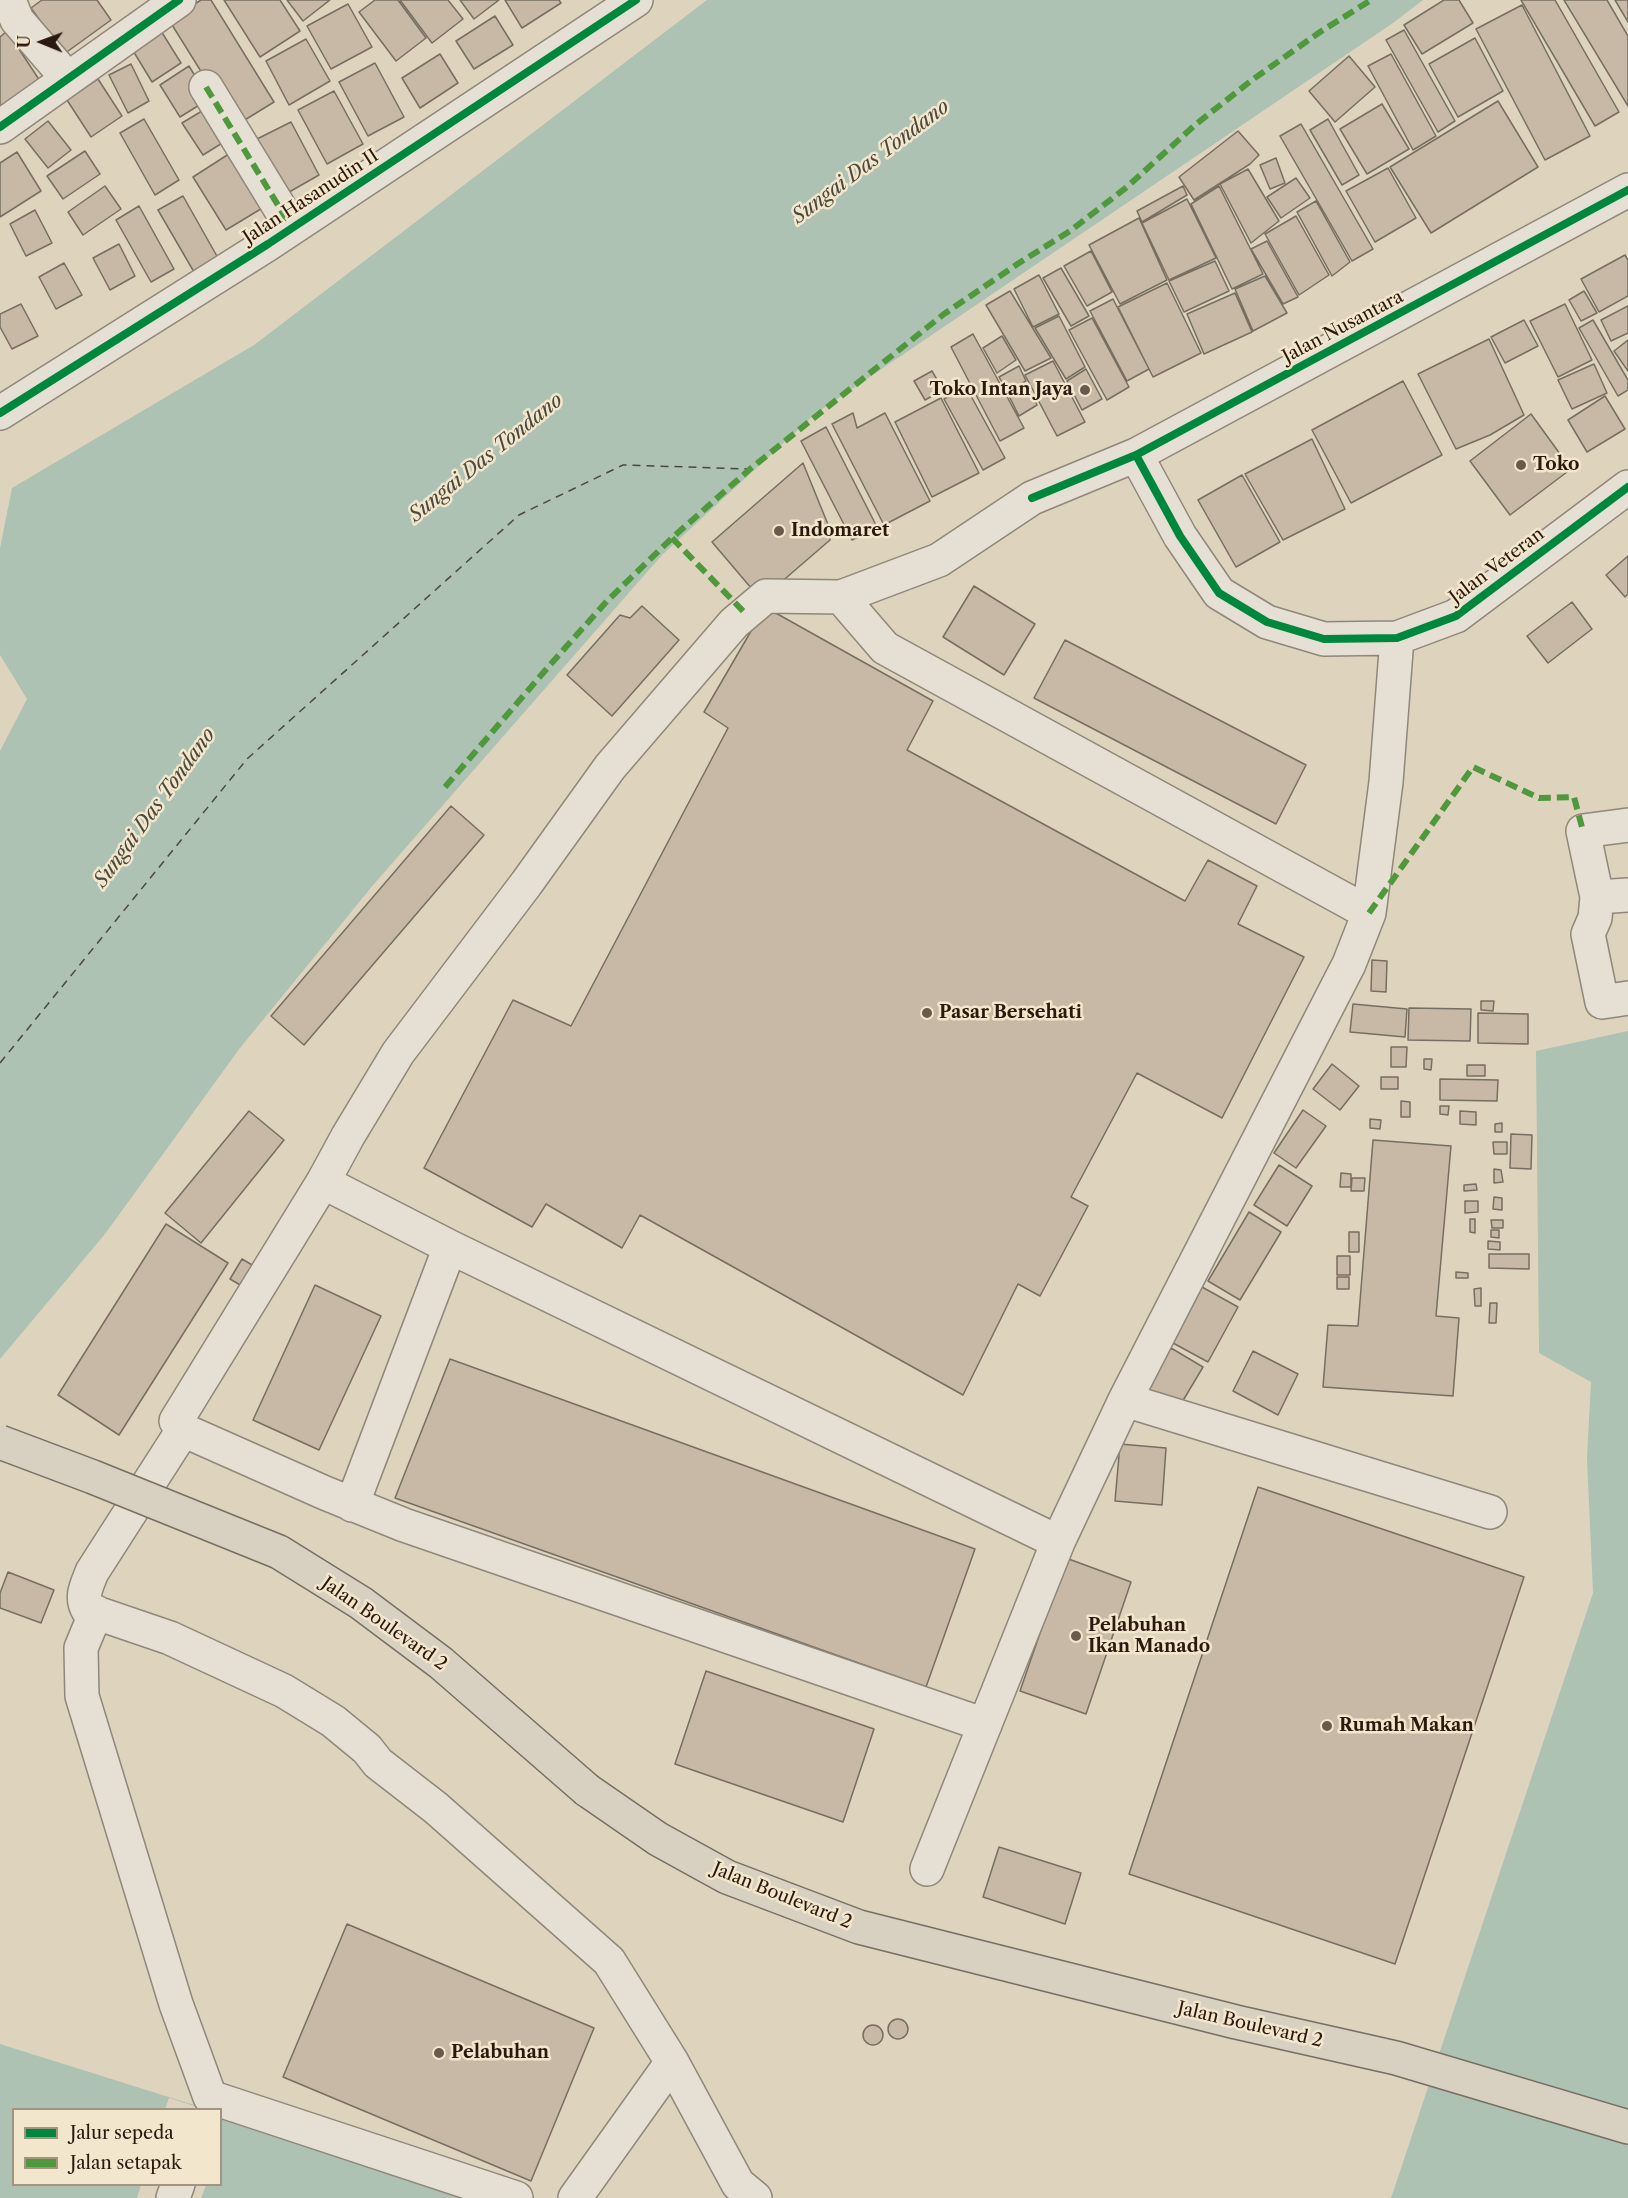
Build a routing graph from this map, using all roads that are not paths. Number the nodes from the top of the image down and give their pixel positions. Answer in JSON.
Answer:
{"nodes":[{"id":1,"x":9,"y":0,"type":"edge"},
{"id":2,"x":179,"y":0,"type":"edge"},
{"id":3,"x":636,"y":0,"type":"edge"},
{"id":4,"x":68,"y":79,"type":"junction"},
{"id":5,"x":206,"y":87,"type":"dead end"},
{"id":6,"x":0,"y":127,"type":"edge"},
{"id":7,"x":1628,"y":190,"type":"edge"},
{"id":8,"x":291,"y":228,"type":"junction"},
{"id":9,"x":0,"y":413,"type":"edge"},
{"id":10,"x":1136,"y":455,"type":"junction"},
{"id":11,"x":1628,"y":487,"type":"edge"},
{"id":12,"x":841,"y":597,"type":"junction"},
{"id":13,"x":1397,"y":638,"type":"junction"},
{"id":14,"x":1628,"y":825,"type":"edge"},
{"id":15,"x":1612,"y":896,"type":"edge"},
{"id":16,"x":1369,"y":914,"type":"junction"},
{"id":17,"x":1628,"y":998,"type":"edge"},
{"id":18,"x":323,"y":1182,"type":"junction"},
{"id":19,"x":450,"y":1247,"type":"junction"},
{"id":20,"x":1125,"y":1400,"type":"junction"},
{"id":21,"x":183,"y":1430,"type":"junction"},
{"id":22,"x":0,"y":1442,"type":"edge"},
{"id":23,"x":352,"y":1505,"type":"junction"},
{"id":24,"x":1490,"y":1512,"type":"dead end"},
{"id":25,"x":1058,"y":1542,"type":"junction"},
{"id":26,"x":96,"y":1612,"type":"junction"},
{"id":27,"x":985,"y":1725,"type":"junction"},
{"id":28,"x":927,"y":1869,"type":"dead end"},
{"id":29,"x":672,"y":2062,"type":"junction"},
{"id":30,"x":207,"y":2103,"type":"edge"},
{"id":31,"x":1628,"y":2127,"type":"edge"},
{"id":32,"x":516,"y":2198,"type":"edge"},
{"id":33,"x":575,"y":2198,"type":"edge"},
{"id":34,"x":755,"y":2198,"type":"edge"}],
"edges":[{"from":1,"to":4,"type":"street"},
{"from":2,"to":4,"type":"street"},
{"from":3,"to":8,"type":"street","name":"Jalan Hasanudin II"},
{"from":4,"to":6,"type":"street"},
{"from":5,"to":8,"type":"street"},
{"from":7,"to":10,"type":"street","name":"Jalan Nusantara"},
{"from":8,"to":9,"type":"street","name":"Jalan Hasanudin II"},
{"from":10,"to":12,"type":"street","name":"Jalan Nusantara"},
{"from":10,"to":13,"type":"street","name":"Jalan Veteran"},
{"from":11,"to":13,"type":"street","name":"Jalan Veteran"},
{"from":12,"to":16,"type":"street"},
{"from":12,"to":18,"type":"street"},
{"from":13,"to":16,"type":"street"},
{"from":14,"to":15,"type":"street"},
{"from":15,"to":17,"type":"street"},
{"from":16,"to":20,"type":"street"},
{"from":18,"to":19,"type":"street"},
{"from":18,"to":21,"type":"street"},
{"from":19,"to":23,"type":"street"},
{"from":19,"to":25,"type":"street"},
{"from":20,"to":24,"type":"street"},
{"from":20,"to":25,"type":"street"},
{"from":21,"to":23,"type":"street"},
{"from":21,"to":26,"type":"street"},
{"from":22,"to":31,"type":"main road","name":"Jalan Boulevard 2","bridge":true},
{"from":23,"to":27,"type":"street"},
{"from":25,"to":27,"type":"street"},
{"from":26,"to":29,"type":"street"},
{"from":26,"to":30,"type":"street"},
{"from":27,"to":28,"type":"street"},
{"from":29,"to":33,"type":"street"},
{"from":29,"to":34,"type":"street"},
{"from":30,"to":32,"type":"street"}]}
